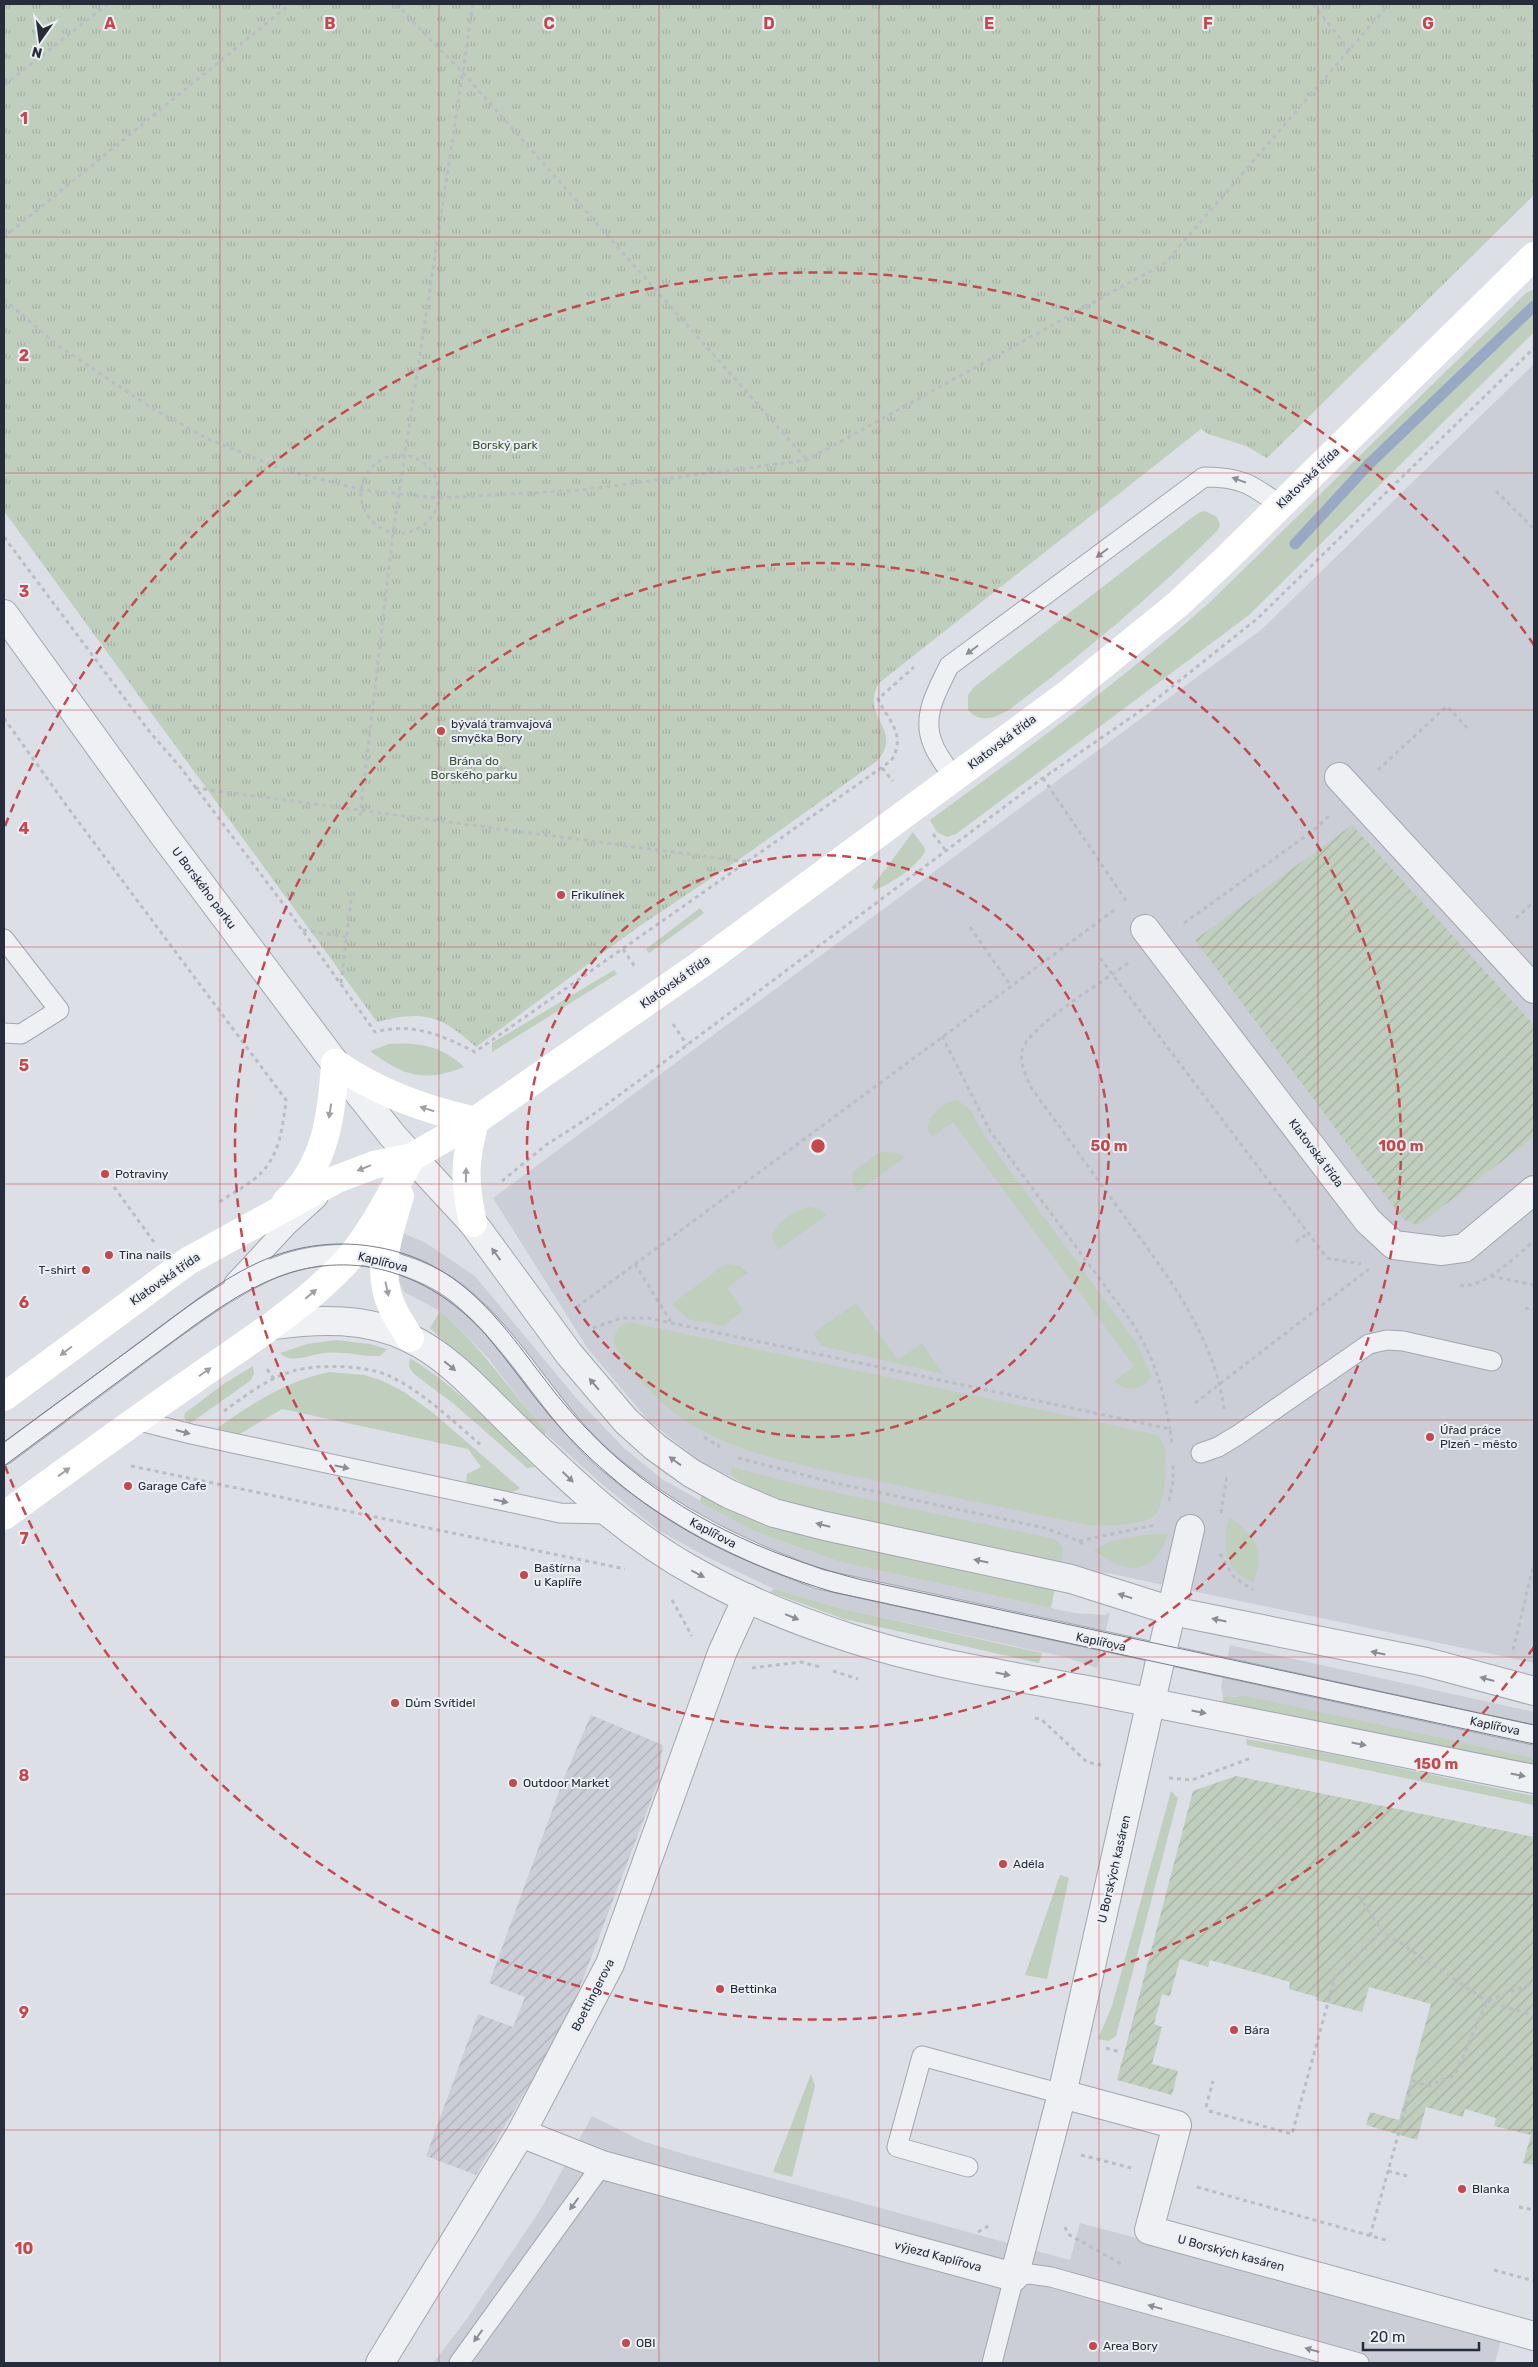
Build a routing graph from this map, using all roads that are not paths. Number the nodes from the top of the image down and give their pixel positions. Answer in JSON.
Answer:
{"nodes":[{"id":1,"x":1534,"y":256,"type":"edge"},
{"id":2,"x":1280,"y":505,"type":"junction"},
{"id":3,"x":4,"y":614,"type":"edge"},
{"id":4,"x":954,"y":778,"type":"junction"},
{"id":5,"x":1346,"y":785,"type":"road end"},
{"id":6,"x":1151,"y":936,"type":"road end"},
{"id":7,"x":4,"y":939,"type":"edge"},
{"id":8,"x":1534,"y":989,"type":"edge"},
{"id":9,"x":4,"y":1033,"type":"edge"},
{"id":10,"x":335,"y":1063,"type":"junction"},
{"id":11,"x":475,"y":1121,"type":"junction"},
{"id":12,"x":412,"y":1157,"type":"junction"},
{"id":13,"x":337,"y":1179,"type":"junction"},
{"id":14,"x":1534,"y":1190,"type":"edge"},
{"id":15,"x":270,"y":1217,"type":"junction"},
{"id":16,"x":473,"y":1223,"type":"junction"},
{"id":17,"x":352,"y":1254,"type":"junction"},
{"id":18,"x":384,"y":1260,"type":"junction"},
{"id":19,"x":224,"y":1293,"type":"junction"},
{"id":20,"x":274,"y":1325,"type":"junction"},
{"id":21,"x":410,"y":1338,"type":"junction"},
{"id":22,"x":1492,"y":1361,"type":"dead end"},
{"id":23,"x":4,"y":1397,"type":"edge"},
{"id":24,"x":136,"y":1420,"type":"junction"},
{"id":25,"x":1201,"y":1453,"type":"dead end"},
{"id":26,"x":4,"y":1455,"type":"edge"},
{"id":27,"x":609,"y":1514,"type":"junction"},
{"id":28,"x":4,"y":1516,"type":"edge"},
{"id":29,"x":1177,"y":1527,"type":"road end"},
{"id":30,"x":746,"y":1598,"type":"junction"},
{"id":31,"x":1172,"y":1611,"type":"junction"},
{"id":32,"x":1162,"y":1655,"type":"junction"},
{"id":33,"x":1534,"y":1691,"type":"edge"},
{"id":34,"x":1152,"y":1703,"type":"junction"},
{"id":35,"x":1534,"y":1735,"type":"edge"},
{"id":36,"x":1534,"y":1779,"type":"edge"},
{"id":37,"x":1062,"y":2094,"type":"junction"},
{"id":38,"x":522,"y":2133,"type":"junction"},
{"id":39,"x":602,"y":2165,"type":"junction"},
{"id":40,"x":968,"y":2166,"type":"dead end"},
{"id":41,"x":1014,"y":2277,"type":"junction"},
{"id":42,"x":1534,"y":2336,"type":"edge"},
{"id":43,"x":380,"y":2363,"type":"edge"},
{"id":44,"x":459,"y":2363,"type":"edge"},
{"id":45,"x":992,"y":2363,"type":"edge"},
{"id":46,"x":1359,"y":2363,"type":"edge"}],
"edges":[{"from":1,"to":2,"type":"main road","name":"Klatovská třída"},
{"from":2,"to":4,"type":"main road","name":"Klatovská třída"},
{"from":2,"to":4,"type":"lane","one_way":true},
{"from":3,"to":10,"type":"street","name":"U Borského parku"},
{"from":4,"to":11,"type":"main road","name":"Klatovská třída"},
{"from":5,"to":8,"type":"street"},
{"from":6,"to":14,"type":"street","name":"Klatovská třída"},
{"from":7,"to":9,"type":"lane"},
{"from":11,"to":10,"type":"main road","one_way":true},
{"from":10,"to":12,"type":"street","name":"U Borského parku"},
{"from":10,"to":15,"type":"main road","one_way":true},
{"from":11,"to":12,"type":"main road","name":"Klatovská třída"},
{"from":16,"to":11,"type":"main road","one_way":true},
{"from":12,"to":13,"type":"main road","name":"Klatovská třída","one_way":true},
{"from":12,"to":16,"type":"street"},
{"from":12,"to":17,"type":"main road","name":"Klatovská třída"},
{"from":12,"to":18,"type":"main road"},
{"from":13,"to":15,"type":"main road","name":"Klatovská třída"},
{"from":13,"to":19,"type":"lane","name":"Klatovská třída"},
{"from":15,"to":23,"type":"main road","name":"Klatovská třída","one_way":true},
{"from":31,"to":16,"type":"street","one_way":true},
{"from":17,"to":18,"type":"lane","name":"Kaplířova"},
{"from":17,"to":19,"type":"lane","name":"Klatovská třída"},
{"from":20,"to":17,"type":"main road","name":"Klatovská třída","one_way":true},
{"from":18,"to":21,"type":"main road","one_way":true},
{"from":18,"to":32,"type":"lane","name":"Kaplířova"},
{"from":19,"to":26,"type":"lane","name":"Klatovská třída"},
{"from":20,"to":21,"type":"street","name":"Klatovská třída"},
{"from":24,"to":20,"type":"main road","name":"Klatovská třída","one_way":true},
{"from":21,"to":27,"type":"street","one_way":true},
{"from":22,"to":25,"type":"lane"},
{"from":24,"to":27,"type":"lane","one_way":true},
{"from":28,"to":24,"type":"main road","name":"Klatovská třída","one_way":true},
{"from":27,"to":30,"type":"street","one_way":true},
{"from":29,"to":31,"type":"street"},
{"from":30,"to":34,"type":"street","one_way":true},
{"from":30,"to":38,"type":"street","name":"Boettingerova"},
{"from":31,"to":32,"type":"street"},
{"from":33,"to":31,"type":"street","one_way":true},
{"from":32,"to":34,"type":"street"},
{"from":32,"to":35,"type":"lane","name":"Kaplířova"},
{"from":34,"to":36,"type":"street","one_way":true},
{"from":34,"to":37,"type":"street","name":"U Borských kasáren"},
{"from":37,"to":40,"type":"lane"},
{"from":37,"to":41,"type":"street","name":"U Borských kasáren"},
{"from":37,"to":42,"type":"street","name":"U Borských kasáren"},
{"from":38,"to":39,"type":"street","name":"výjezd Kaplířova"},
{"from":38,"to":43,"type":"street","name":"Boettingerova"},
{"from":39,"to":41,"type":"street","name":"výjezd Kaplířova"},
{"from":39,"to":44,"type":"lane","one_way":true},
{"from":41,"to":45,"type":"lane"},
{"from":46,"to":41,"type":"lane","name":"výjezd Kaplířova","one_way":true}]}
